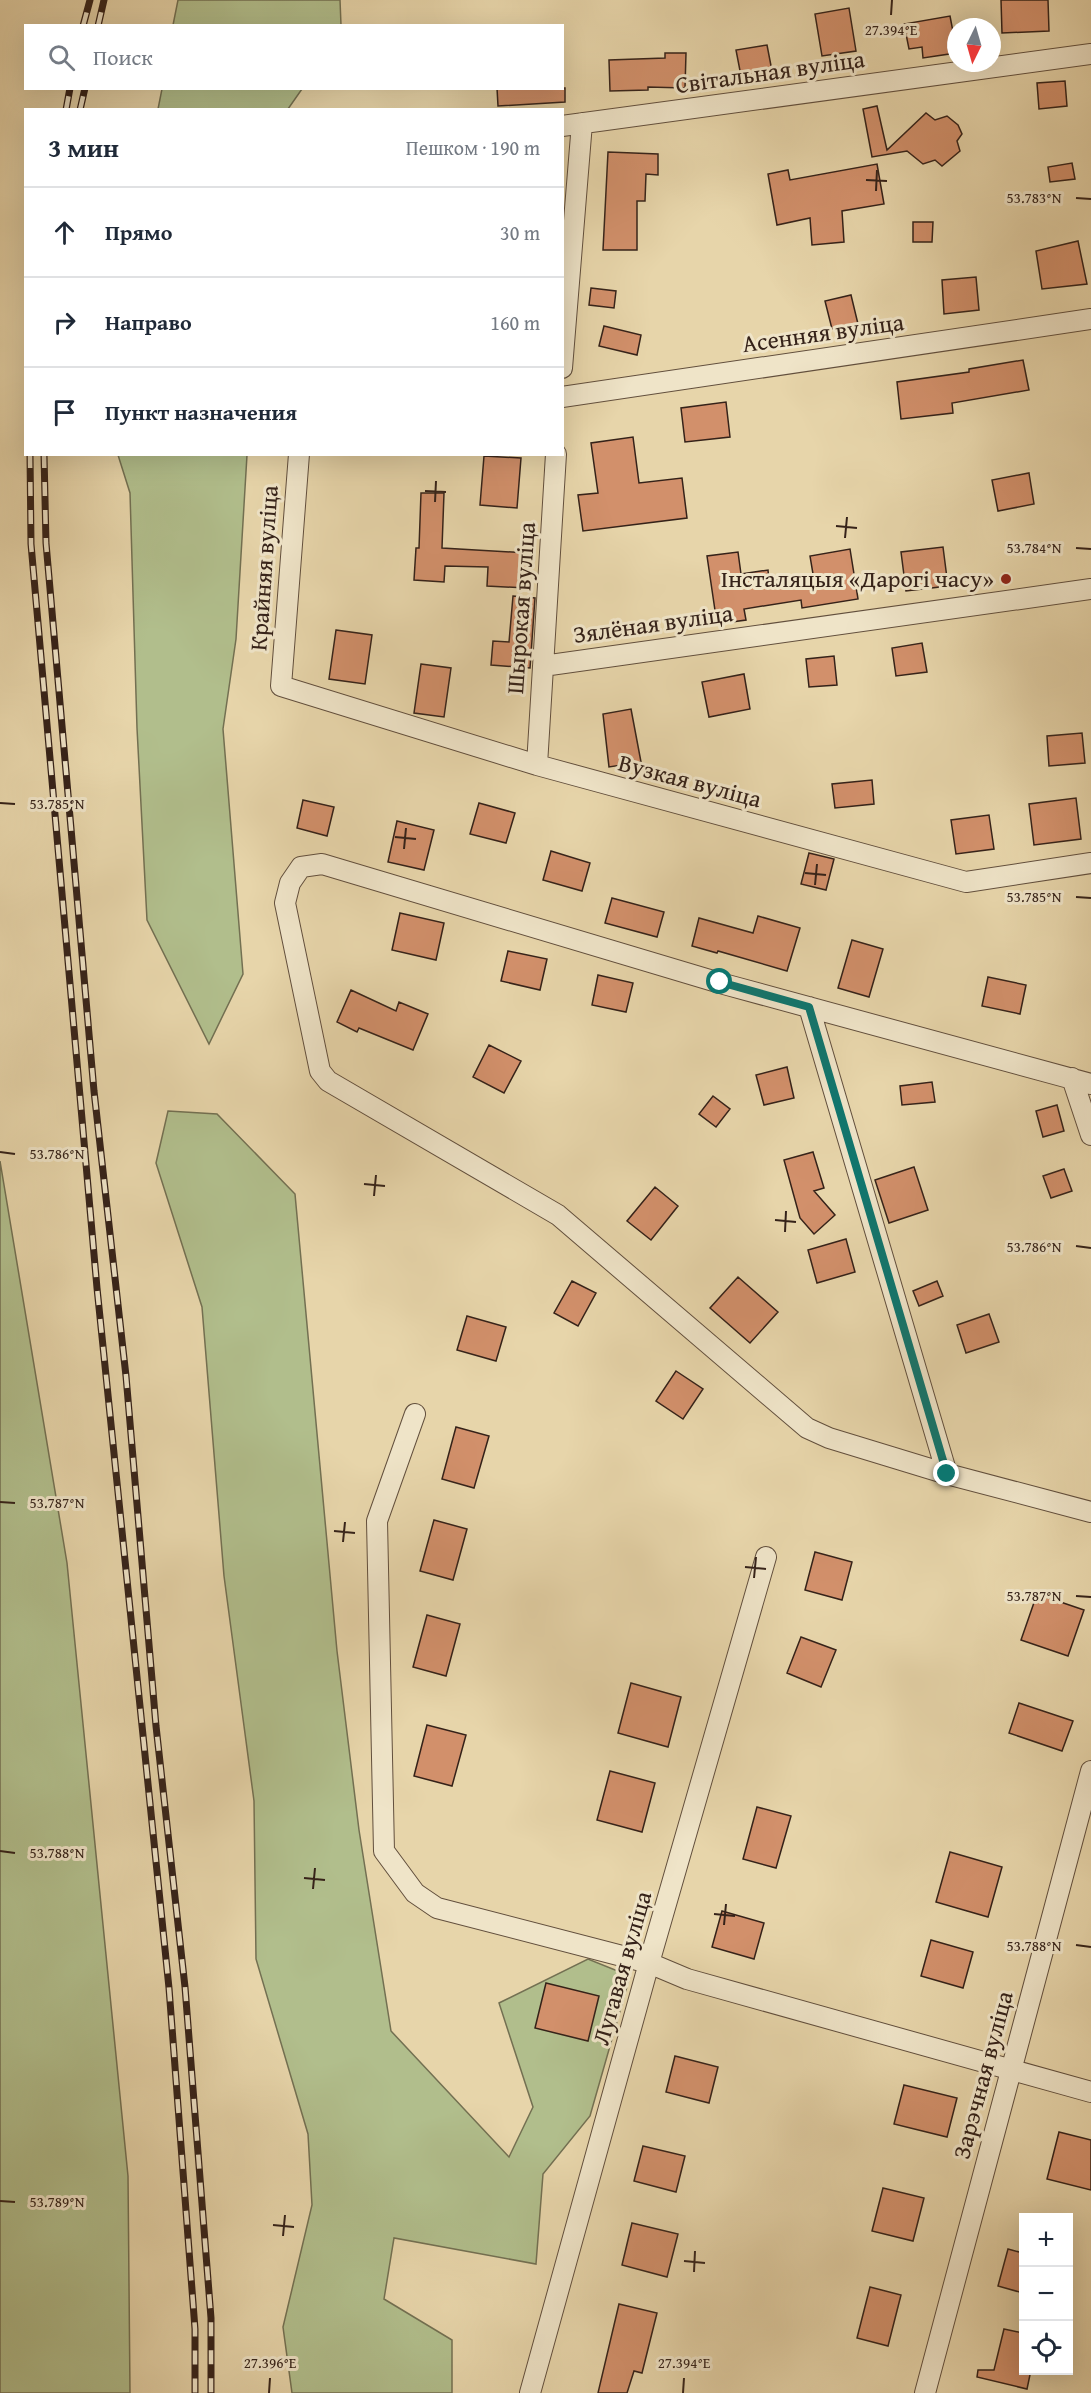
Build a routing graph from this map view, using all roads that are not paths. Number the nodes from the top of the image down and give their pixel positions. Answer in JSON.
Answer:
{"nodes":[{"id":1,"x":1091,"y":54,"type":"edge"},
{"id":2,"x":572,"y":124,"type":"edge"},
{"id":3,"x":564,"y":319,"type":"edge"},
{"id":4,"x":1091,"y":319,"type":"edge"},
{"id":5,"x":564,"y":397,"type":"edge"},
{"id":6,"x":298,"y":456,"type":"edge"},
{"id":7,"x":556,"y":456,"type":"edge"},
{"id":8,"x":1091,"y":589,"type":"edge"},
{"id":9,"x":543,"y":666,"type":"junction"},
{"id":10,"x":281,"y":686,"type":"joint"},
{"id":11,"x":537,"y":765,"type":"junction"},
{"id":12,"x":1091,"y":863,"type":"edge"},
{"id":13,"x":809,"y":1007,"type":"junction"},
{"id":14,"x":1082,"y":1081,"type":"edge"},
{"id":15,"x":1091,"y":1136,"type":"edge"},
{"id":16,"x":415,"y":1414,"type":"dead end"},
{"id":17,"x":947,"y":1474,"type":"junction"},
{"id":18,"x":1091,"y":1512,"type":"edge"},
{"id":19,"x":766,"y":1557,"type":"dead end"},
{"id":20,"x":1091,"y":1771,"type":"edge"},
{"id":21,"x":649,"y":1963,"type":"junction"},
{"id":22,"x":1010,"y":2070,"type":"junction"},
{"id":23,"x":1091,"y":2092,"type":"edge"},
{"id":24,"x":531,"y":2393,"type":"edge"},
{"id":25,"x":925,"y":2393,"type":"edge"}],
"edges":[{"from":1,"to":2,"type":"street","name":"Світальная вуліца"},
{"from":2,"to":3,"type":"street"},
{"from":4,"to":5,"type":"street","name":"Асенняя вуліца"},
{"from":6,"to":10,"type":"street","name":"Крайняя вуліца"},
{"from":7,"to":9,"type":"street","name":"Шырокая вуліца"},
{"from":8,"to":9,"type":"street","name":"Зялёная вуліца"},
{"from":9,"to":11,"type":"street","name":"Шырокая вуліца"},
{"from":10,"to":11,"type":"street","name":"Вузкая вуліца"},
{"from":11,"to":12,"type":"street","name":"Вузкая вуліца"},
{"from":13,"to":14,"type":"street"},
{"from":13,"to":17,"type":"street"},
{"from":13,"to":17,"type":"street"},
{"from":14,"to":15,"type":"street"},
{"from":16,"to":21,"type":"street"},
{"from":17,"to":18,"type":"street"},
{"from":19,"to":21,"type":"street","name":"Лугавая вуліца"},
{"from":20,"to":22,"type":"street","name":"Зарэчная вуліца"},
{"from":21,"to":22,"type":"street"},
{"from":21,"to":24,"type":"street","name":"Лугавая вуліца"},
{"from":22,"to":23,"type":"street"},
{"from":22,"to":25,"type":"street","name":"Зарэчная вуліца"}]}
